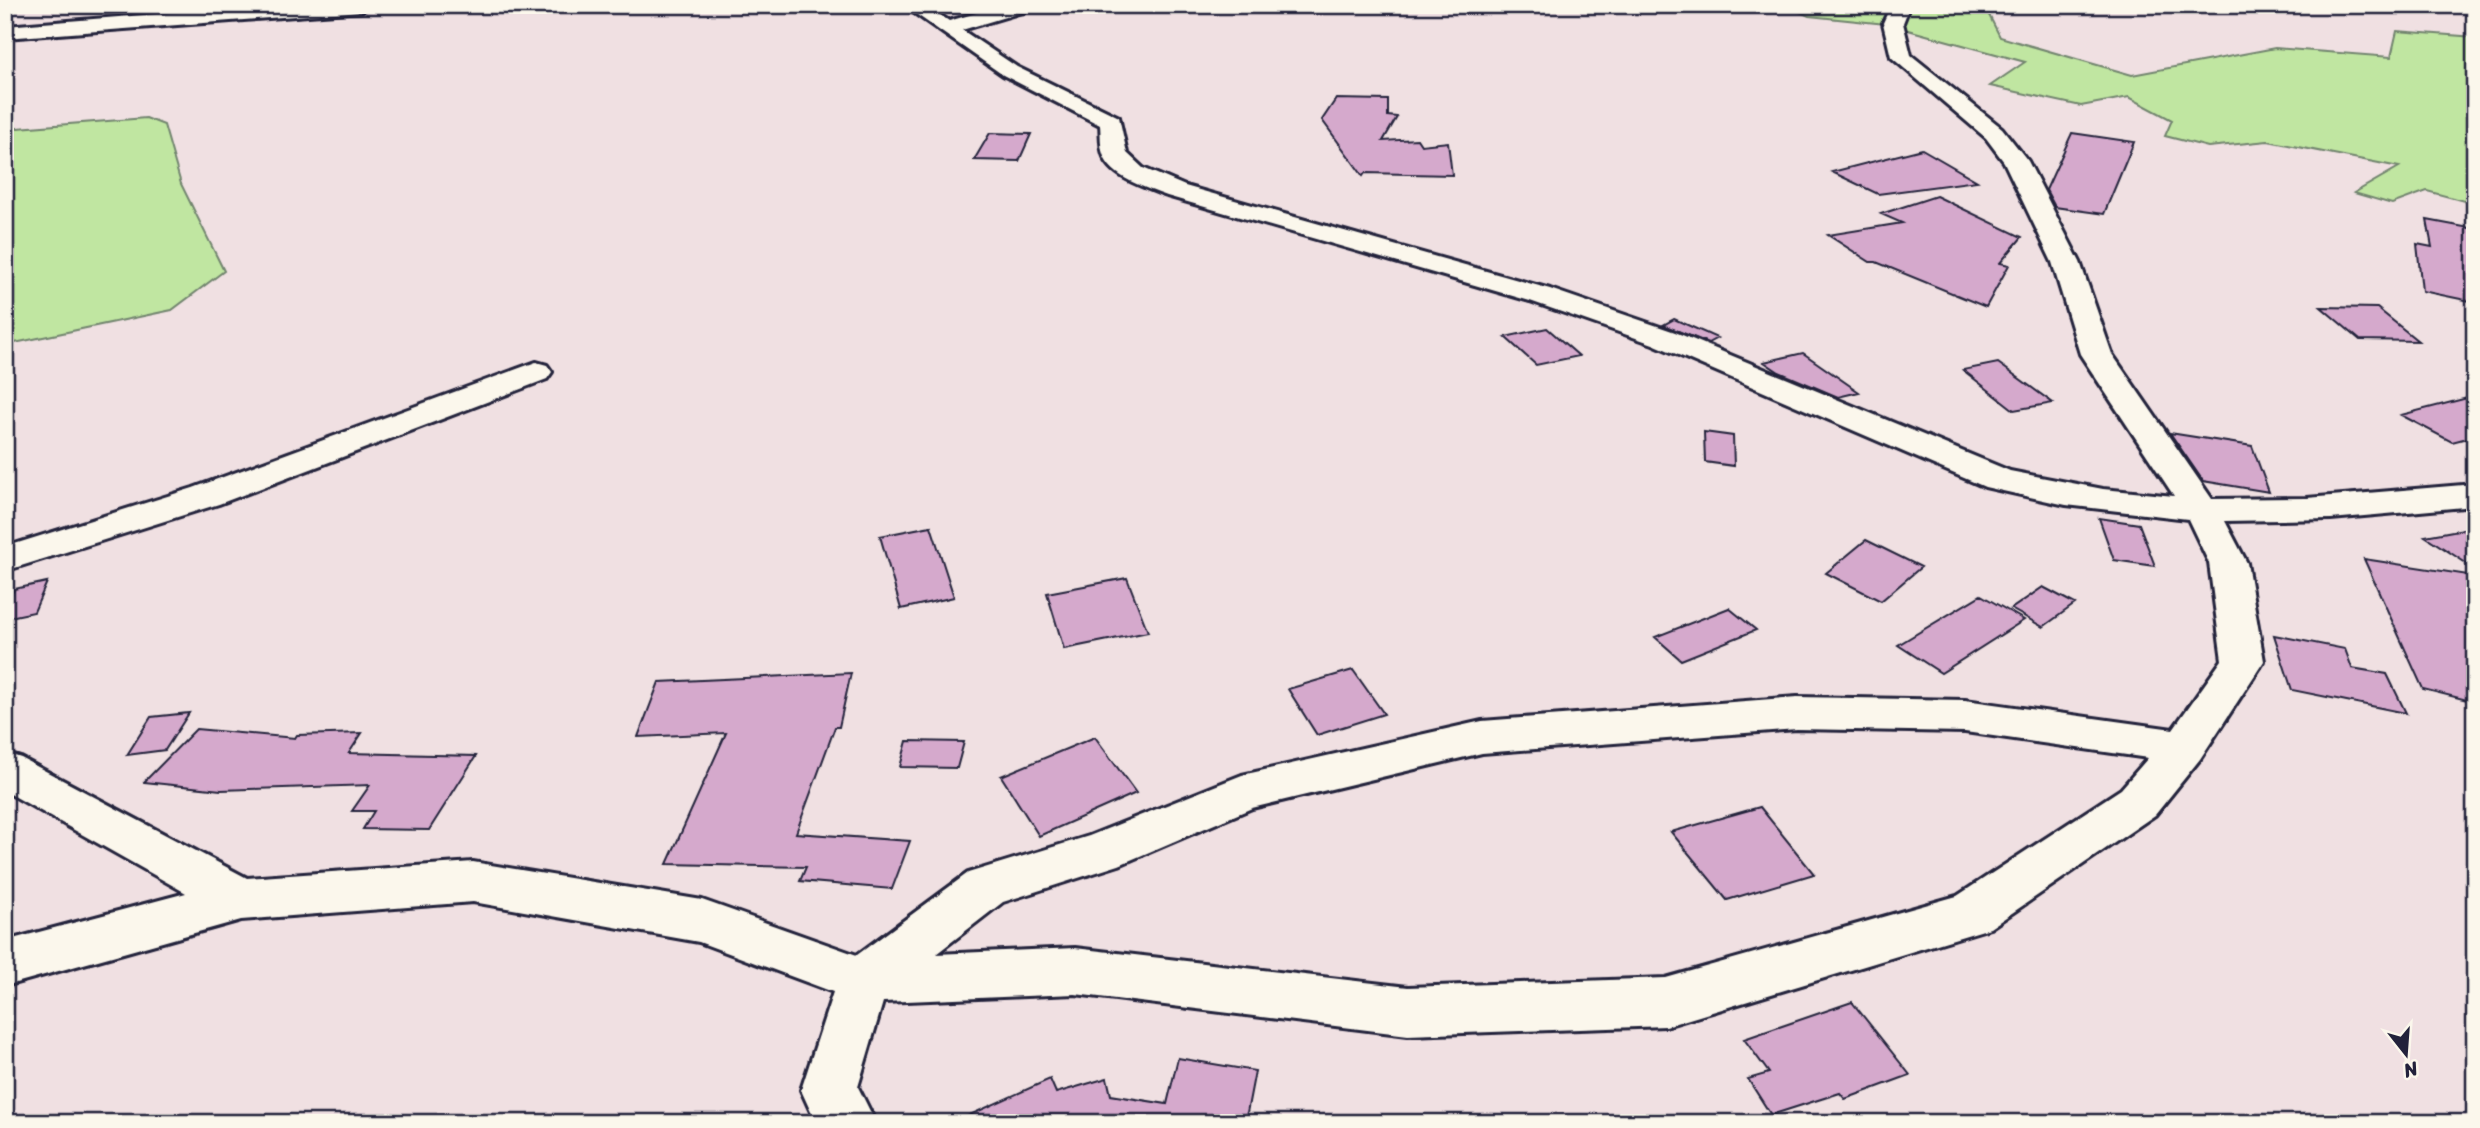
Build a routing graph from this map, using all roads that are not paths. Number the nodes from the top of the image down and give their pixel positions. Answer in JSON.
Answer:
{"nodes":[{"id":1,"x":75,"y":5,"type":"edge"},
{"id":2,"x":362,"y":5,"type":"edge"},
{"id":3,"x":912,"y":5,"type":"edge"},
{"id":4,"x":1025,"y":5,"type":"edge"},
{"id":5,"x":1900,"y":5,"type":"edge"},
{"id":6,"x":5,"y":25,"type":"edge"},
{"id":7,"x":947,"y":28,"type":"junction"},
{"id":8,"x":5,"y":32,"type":"edge"},
{"id":9,"x":536,"y":372,"type":"dead end"},
{"id":10,"x":2475,"y":495,"type":"edge"},
{"id":11,"x":2200,"y":509,"type":"junction"},
{"id":12,"x":5,"y":559,"type":"edge"},
{"id":13,"x":2184,"y":747,"type":"junction"},
{"id":14,"x":5,"y":770,"type":"edge"},
{"id":15,"x":241,"y":899,"type":"junction"},
{"id":16,"x":5,"y":964,"type":"edge"},
{"id":17,"x":863,"y":980,"type":"junction"},
{"id":18,"x":834,"y":1112,"type":"edge"}],
"edges":[{"from":1,"to":6,"type":"street"},
{"from":2,"to":8,"type":"street"},
{"from":3,"to":7,"type":"street"},
{"from":4,"to":7,"type":"street"},
{"from":5,"to":11,"type":"street"},
{"from":7,"to":11,"type":"street"},
{"from":9,"to":12,"type":"street"},
{"from":10,"to":11,"type":"street"},
{"from":11,"to":13,"type":"street"},
{"from":13,"to":17,"type":"street"},
{"from":13,"to":17,"type":"street"},
{"from":14,"to":15,"type":"street"},
{"from":15,"to":16,"type":"street"},
{"from":15,"to":17,"type":"street"},
{"from":17,"to":18,"type":"street"}]}
